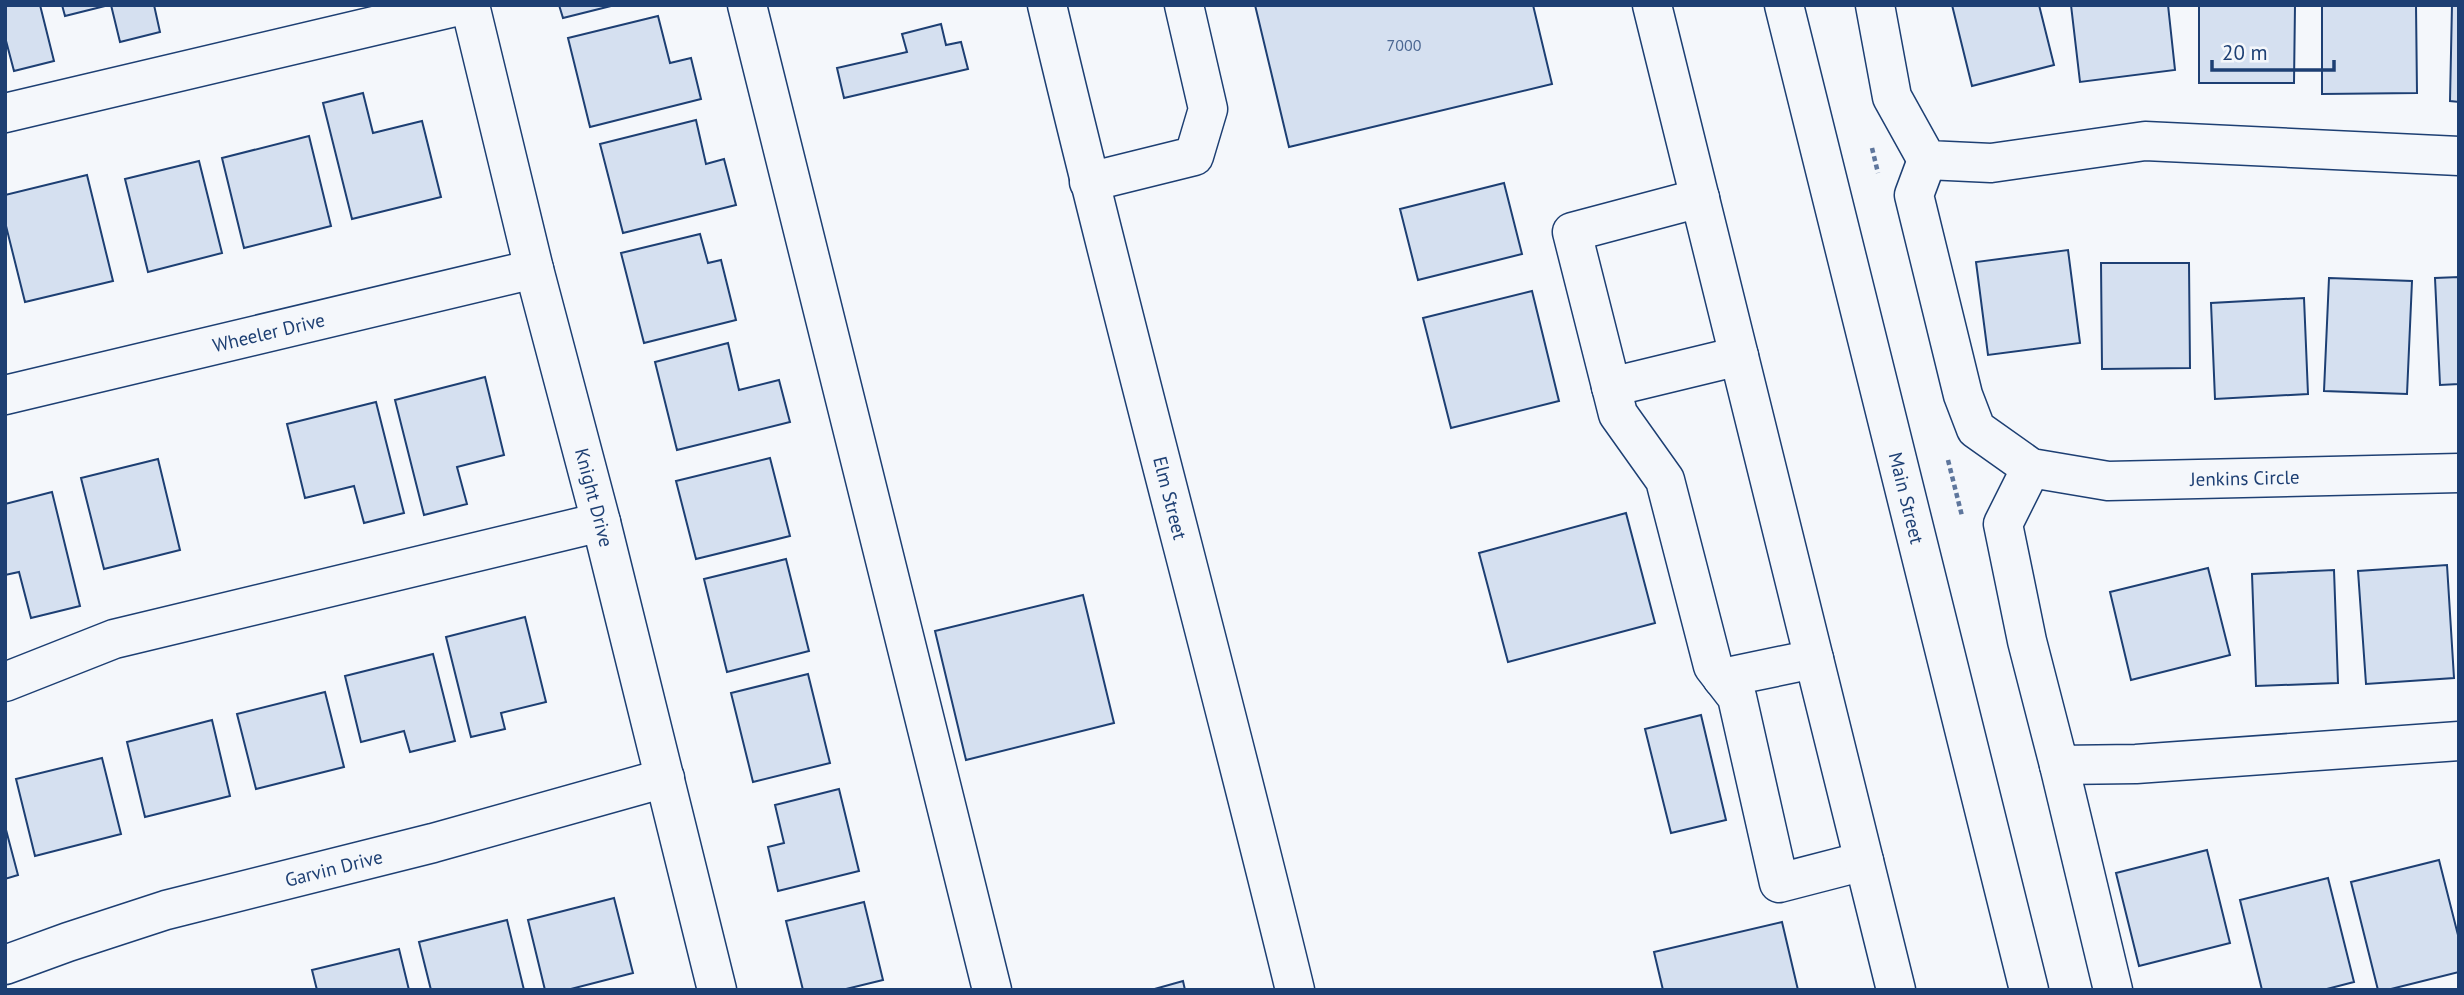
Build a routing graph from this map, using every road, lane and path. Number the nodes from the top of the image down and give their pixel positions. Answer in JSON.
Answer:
{"nodes":[{"id":1,"x":463,"y":5,"type":"edge"},
{"id":2,"x":470,"y":5,"type":"edge"},
{"id":3,"x":747,"y":5,"type":"edge"},
{"id":4,"x":1047,"y":5,"type":"edge"},
{"id":5,"x":1184,"y":5,"type":"edge"},
{"id":6,"x":1652,"y":5,"type":"edge"},
{"id":7,"x":1784,"y":5,"type":"edge"},
{"id":8,"x":1875,"y":5,"type":"edge"},
{"id":9,"x":5,"y":113,"type":"edge"},
{"id":10,"x":1871,"y":147,"type":"dead end"},
{"id":11,"x":2459,"y":156,"type":"edge"},
{"id":12,"x":1927,"y":160,"type":"junction"},
{"id":13,"x":1878,"y":174,"type":"dead end"},
{"id":14,"x":1089,"y":183,"type":"junction"},
{"id":15,"x":1700,"y":198,"type":"junction"},
{"id":16,"x":534,"y":269,"type":"junction"},
{"id":17,"x":1740,"y":356,"type":"junction"},
{"id":18,"x":1611,"y":387,"type":"junction"},
{"id":19,"x":5,"y":395,"type":"edge"},
{"id":20,"x":1946,"y":453,"type":"dead end"},
{"id":21,"x":2031,"y":468,"type":"junction"},
{"id":22,"x":2459,"y":473,"type":"edge"},
{"id":23,"x":1962,"y":519,"type":"dead end"},
{"id":24,"x":601,"y":522,"type":"junction"},
{"id":25,"x":1814,"y":659,"type":"junction"},
{"id":26,"x":1722,"y":678,"type":"junction"},
{"id":27,"x":5,"y":682,"type":"edge"},
{"id":28,"x":2459,"y":741,"type":"edge"},
{"id":29,"x":2059,"y":765,"type":"junction"},
{"id":30,"x":665,"y":778,"type":"junction"},
{"id":31,"x":1864,"y":861,"type":"junction"},
{"id":32,"x":5,"y":965,"type":"edge"},
{"id":33,"x":717,"y":990,"type":"edge"},
{"id":34,"x":992,"y":990,"type":"edge"},
{"id":35,"x":1295,"y":990,"type":"edge"},
{"id":36,"x":1896,"y":990,"type":"edge"},
{"id":37,"x":2029,"y":990,"type":"edge"},
{"id":38,"x":2113,"y":990,"type":"edge"}],
"edges":[{"from":1,"to":9,"type":"street"},
{"from":2,"to":16,"type":"street","name":"Knight Drive"},
{"from":3,"to":34,"type":"street"},
{"from":4,"to":14,"type":"street","name":"Elm Street"},
{"from":5,"to":14,"type":"street"},
{"from":6,"to":15,"type":"street"},
{"from":7,"to":37,"type":"street","name":"Main Street"},
{"from":8,"to":12,"type":"street"},
{"from":10,"to":13,"type":"path"},
{"from":11,"to":12,"type":"street"},
{"from":12,"to":21,"type":"street"},
{"from":14,"to":35,"type":"street","name":"Elm Street"},
{"from":15,"to":17,"type":"street"},
{"from":15,"to":18,"type":"street"},
{"from":16,"to":19,"type":"street","name":"Wheeler Drive"},
{"from":16,"to":24,"type":"street","name":"Knight Drive"},
{"from":17,"to":18,"type":"street"},
{"from":17,"to":25,"type":"street"},
{"from":18,"to":26,"type":"street"},
{"from":20,"to":23,"type":"path"},
{"from":21,"to":22,"type":"street","name":"Jenkins Circle"},
{"from":21,"to":29,"type":"street"},
{"from":24,"to":27,"type":"street"},
{"from":24,"to":30,"type":"street","name":"Knight Drive"},
{"from":25,"to":26,"type":"street"},
{"from":25,"to":31,"type":"street"},
{"from":26,"to":31,"type":"street"},
{"from":28,"to":29,"type":"street"},
{"from":29,"to":38,"type":"street"},
{"from":30,"to":32,"type":"street","name":"Garvin Drive"},
{"from":30,"to":33,"type":"street","name":"Knight Drive"},
{"from":31,"to":36,"type":"street"}]}
